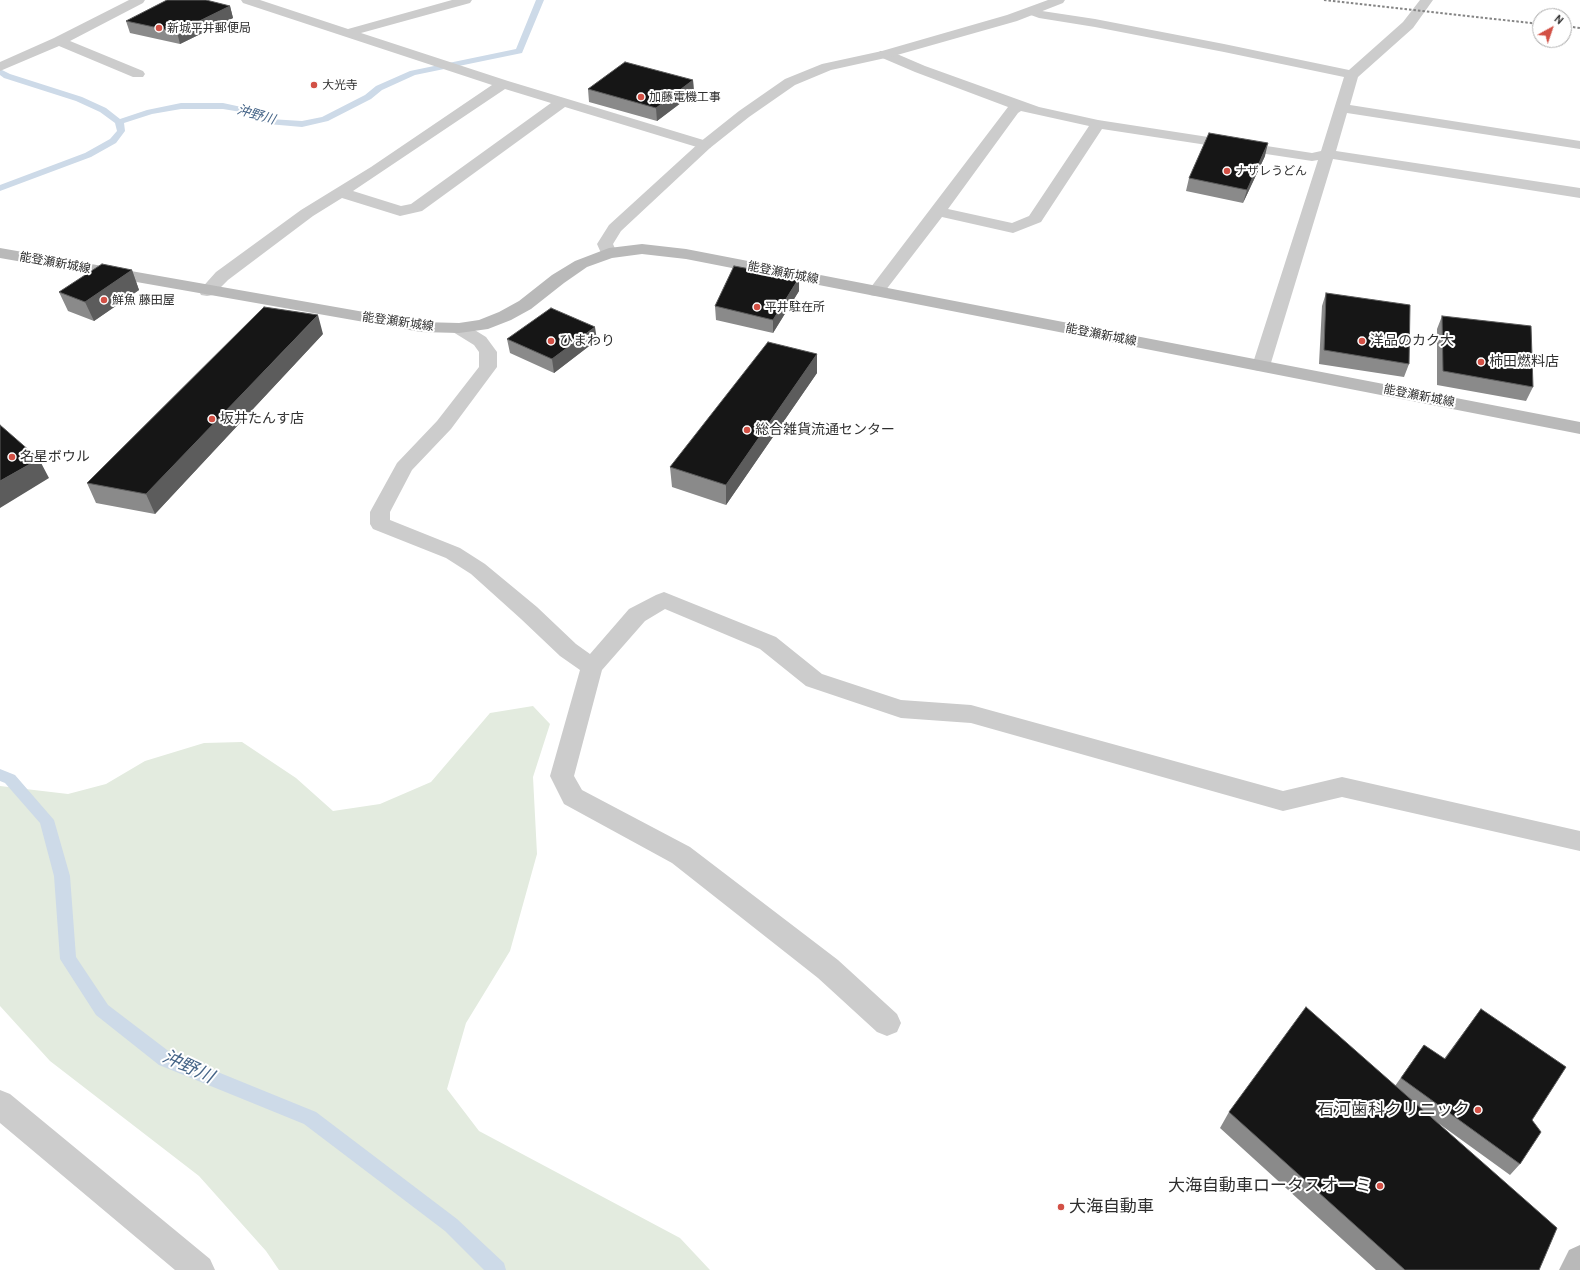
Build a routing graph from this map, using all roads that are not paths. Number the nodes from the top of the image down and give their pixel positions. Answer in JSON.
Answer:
{"nodes":[{"id":1,"x":139,"y":0,"type":"edge"},
{"id":2,"x":247,"y":0,"type":"edge"},
{"id":3,"x":466,"y":0,"type":"edge"},
{"id":4,"x":1059,"y":0,"type":"edge"},
{"id":5,"x":1427,"y":0,"type":"edge"},
{"id":6,"x":1032,"y":11,"type":"junction"},
{"id":7,"x":348,"y":33,"type":"junction"},
{"id":8,"x":59,"y":41,"type":"junction"},
{"id":9,"x":885,"y":54,"type":"junction"},
{"id":10,"x":0,"y":67,"type":"edge"},
{"id":11,"x":138,"y":74,"type":"dead end"},
{"id":12,"x":1352,"y":75,"type":"junction"},
{"id":13,"x":503,"y":84,"type":"junction"},
{"id":14,"x":563,"y":102,"type":"junction"},
{"id":15,"x":1019,"y":106,"type":"junction"},
{"id":16,"x":1341,"y":108,"type":"junction"},
{"id":17,"x":1098,"y":124,"type":"junction"},
{"id":18,"x":705,"y":145,"type":"junction"},
{"id":19,"x":1580,"y":145,"type":"edge"},
{"id":20,"x":1326,"y":154,"type":"junction"},
{"id":21,"x":340,"y":192,"type":"junction"},
{"id":22,"x":1580,"y":193,"type":"edge"},
{"id":23,"x":938,"y":211,"type":"junction"},
{"id":24,"x":0,"y":253,"type":"edge"},
{"id":25,"x":609,"y":253,"type":"junction"},
{"id":26,"x":207,"y":290,"type":"junction"},
{"id":27,"x":876,"y":291,"type":"junction"},
{"id":28,"x":459,"y":328,"type":"junction"},
{"id":29,"x":1261,"y":366,"type":"junction"},
{"id":30,"x":1580,"y":428,"type":"edge"},
{"id":31,"x":592,"y":667,"type":"junction"},
{"id":32,"x":1580,"y":841,"type":"edge"},
{"id":33,"x":887,"y":1023,"type":"dead end"},
{"id":34,"x":0,"y":1104,"type":"edge"},
{"id":35,"x":1580,"y":1261,"type":"edge"},
{"id":36,"x":199,"y":1270,"type":"edge"},
{"id":37,"x":1575,"y":1270,"type":"edge"}],
"edges":[{"from":1,"to":8,"type":"street"},
{"from":2,"to":7,"type":"street"},
{"from":3,"to":7,"type":"street"},
{"from":4,"to":6,"type":"street"},
{"from":5,"to":12,"type":"street"},
{"from":6,"to":9,"type":"street"},
{"from":6,"to":12,"type":"street"},
{"from":7,"to":13,"type":"street"},
{"from":8,"to":10,"type":"street"},
{"from":8,"to":11,"type":"street"},
{"from":9,"to":15,"type":"street"},
{"from":9,"to":18,"type":"street"},
{"from":12,"to":16,"type":"street"},
{"from":13,"to":14,"type":"street"},
{"from":13,"to":21,"type":"street"},
{"from":14,"to":18,"type":"street"},
{"from":14,"to":21,"type":"street"},
{"from":15,"to":17,"type":"street"},
{"from":15,"to":23,"type":"street"},
{"from":16,"to":19,"type":"street"},
{"from":16,"to":20,"type":"street"},
{"from":17,"to":20,"type":"street"},
{"from":17,"to":23,"type":"street"},
{"from":18,"to":25,"type":"street"},
{"from":20,"to":22,"type":"street"},
{"from":20,"to":29,"type":"street"},
{"from":21,"to":26,"type":"street"},
{"from":23,"to":27,"type":"street"},
{"from":24,"to":26,"type":"main road","name":"能登瀬新城線"},
{"from":25,"to":27,"type":"main road","name":"能登瀬新城線"},
{"from":25,"to":28,"type":"main road","name":"能登瀬新城線"},
{"from":26,"to":28,"type":"main road","name":"能登瀬新城線"},
{"from":27,"to":29,"type":"main road","name":"能登瀬新城線"},
{"from":28,"to":31,"type":"street"},
{"from":29,"to":30,"type":"main road","name":"能登瀬新城線"},
{"from":31,"to":32,"type":"street"},
{"from":31,"to":33,"type":"street"},
{"from":34,"to":36,"type":"street"},
{"from":35,"to":37,"type":"main road"}]}
